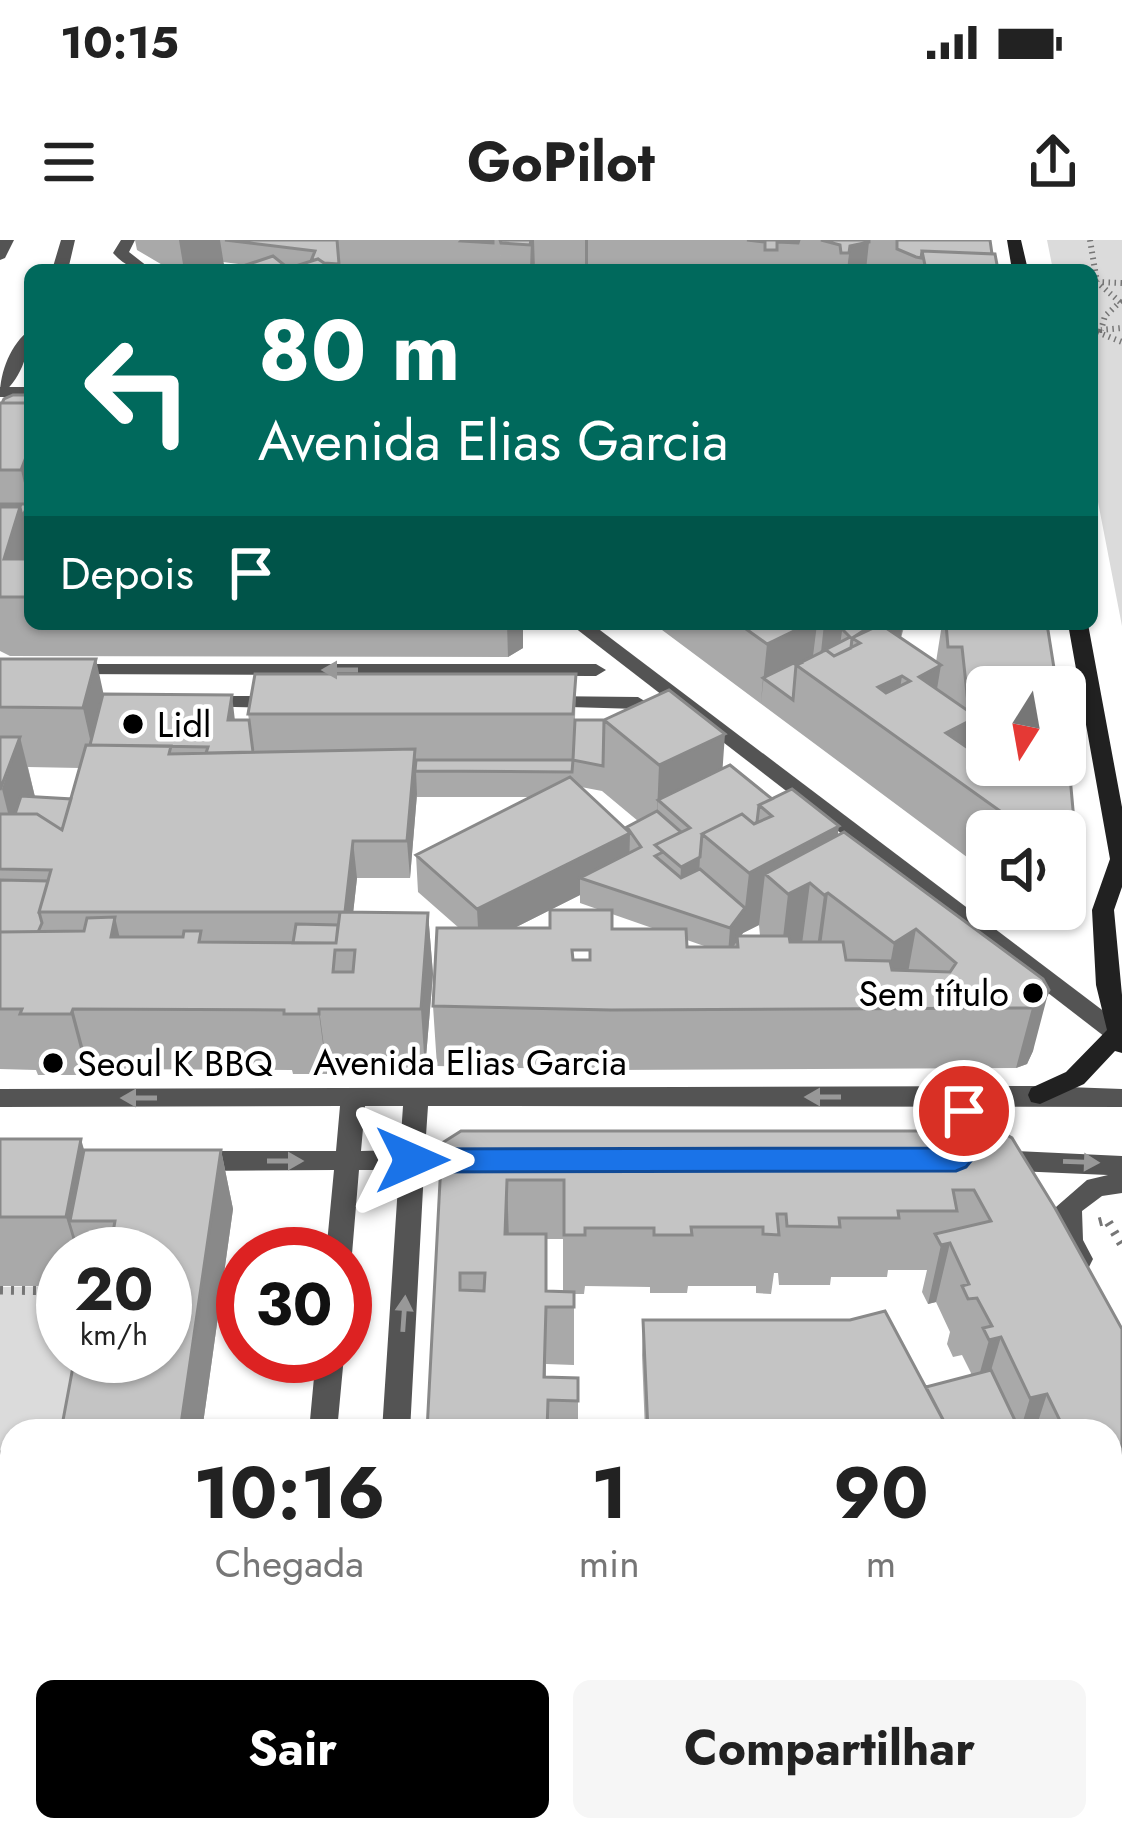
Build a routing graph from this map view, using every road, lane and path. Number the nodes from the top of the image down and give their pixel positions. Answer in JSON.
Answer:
{"nodes":[{"id":1,"x":7,"y":240,"type":"edge"},
{"id":2,"x":128,"y":240,"type":"edge"},
{"id":3,"x":998,"y":255,"type":"edge"},
{"id":4,"x":1017,"y":255,"type":"edge"},
{"id":5,"x":0,"y":256,"type":"edge"},
{"id":6,"x":136,"y":264,"type":"edge"},
{"id":7,"x":1098,"y":283,"type":"edge"},
{"id":8,"x":1122,"y":328,"type":"edge"},
{"id":9,"x":1101,"y":330,"type":"junction"},
{"id":10,"x":1122,"y":342,"type":"edge"},
{"id":11,"x":24,"y":346,"type":"edge"},
{"id":12,"x":0,"y":391,"type":"edge"},
{"id":13,"x":588,"y":630,"type":"edge"},
{"id":14,"x":1079,"y":630,"type":"edge"},
{"id":15,"x":46,"y":670,"type":"edge"},
{"id":16,"x":457,"y":670,"type":"junction"},
{"id":17,"x":596,"y":670,"type":"dead end"},
{"id":18,"x":470,"y":691,"type":"edge"},
{"id":19,"x":183,"y":702,"type":"edge"},
{"id":20,"x":297,"y":702,"type":"edge"},
{"id":21,"x":525,"y":702,"type":"edge"},
{"id":22,"x":638,"y":703,"type":"edge"},
{"id":23,"x":1121,"y":862,"type":"edge"},
{"id":24,"x":1120,"y":1039,"type":"edge"},
{"id":25,"x":1040,"y":1095,"type":"junction"},
{"id":26,"x":353,"y":1097,"type":"junction"},
{"id":27,"x":940,"y":1097,"type":"junction"},
{"id":28,"x":0,"y":1098,"type":"edge"},
{"id":29,"x":416,"y":1098,"type":"junction"},
{"id":30,"x":1122,"y":1099,"type":"edge"},
{"id":31,"x":412,"y":1160,"type":"junction"},
{"id":32,"x":507,"y":1160,"type":"edge"},
{"id":33,"x":174,"y":1161,"type":"edge"},
{"id":34,"x":347,"y":1161,"type":"junction"},
{"id":35,"x":1122,"y":1166,"type":"edge"},
{"id":36,"x":1122,"y":1184,"type":"edge"},
{"id":37,"x":341,"y":1227,"type":"edge"},
{"id":38,"x":1114,"y":1232,"type":"dead end"},
{"id":39,"x":1122,"y":1245,"type":"edge"},
{"id":40,"x":1091,"y":1279,"type":"edge"},
{"id":41,"x":1,"y":1288,"type":"edge"},
{"id":42,"x":36,"y":1290,"type":"edge"},
{"id":43,"x":327,"y":1383,"type":"edge"},
{"id":44,"x":324,"y":1419,"type":"edge"},
{"id":45,"x":397,"y":1419,"type":"edge"}],
"edges":[{"from":1,"to":5,"type":"street"},
{"from":2,"to":6,"type":"street"},
{"from":3,"to":4,"type":"street"},
{"from":7,"to":9,"type":"path"},
{"from":8,"to":9,"type":"path"},
{"from":9,"to":10,"type":"path"},
{"from":11,"to":12,"type":"street"},
{"from":13,"to":24,"type":"street"},
{"from":14,"to":23,"type":"main road"},
{"from":16,"to":15,"type":"street","one_way":true},
{"from":16,"to":17,"type":"street"},
{"from":16,"to":18,"type":"street"},
{"from":19,"to":20,"type":"street"},
{"from":21,"to":22,"type":"street"},
{"from":23,"to":24,"type":"main road"},
{"from":24,"to":25,"type":"main road"},
{"from":25,"to":27,"type":"street","name":"Avenida Elias Garcia"},
{"from":25,"to":30,"type":"street","name":"Avenida Elias Garcia"},
{"from":26,"to":28,"type":"street","name":"Avenida Elias Garcia","one_way":true},
{"from":26,"to":29,"type":"street","name":"Avenida Elias Garcia"},
{"from":26,"to":34,"type":"street"},
{"from":27,"to":29,"type":"street","name":"Avenida Elias Garcia","one_way":true},
{"from":27,"to":35,"type":"street","one_way":true},
{"from":29,"to":31,"type":"street"},
{"from":31,"to":32,"type":"street"},
{"from":31,"to":34,"type":"street"},
{"from":45,"to":31,"type":"street","one_way":true},
{"from":33,"to":34,"type":"street","one_way":true},
{"from":34,"to":37,"type":"street"},
{"from":36,"to":40,"type":"street"},
{"from":38,"to":39,"type":"path"},
{"from":41,"to":42,"type":"path"},
{"from":43,"to":44,"type":"street"}]}
